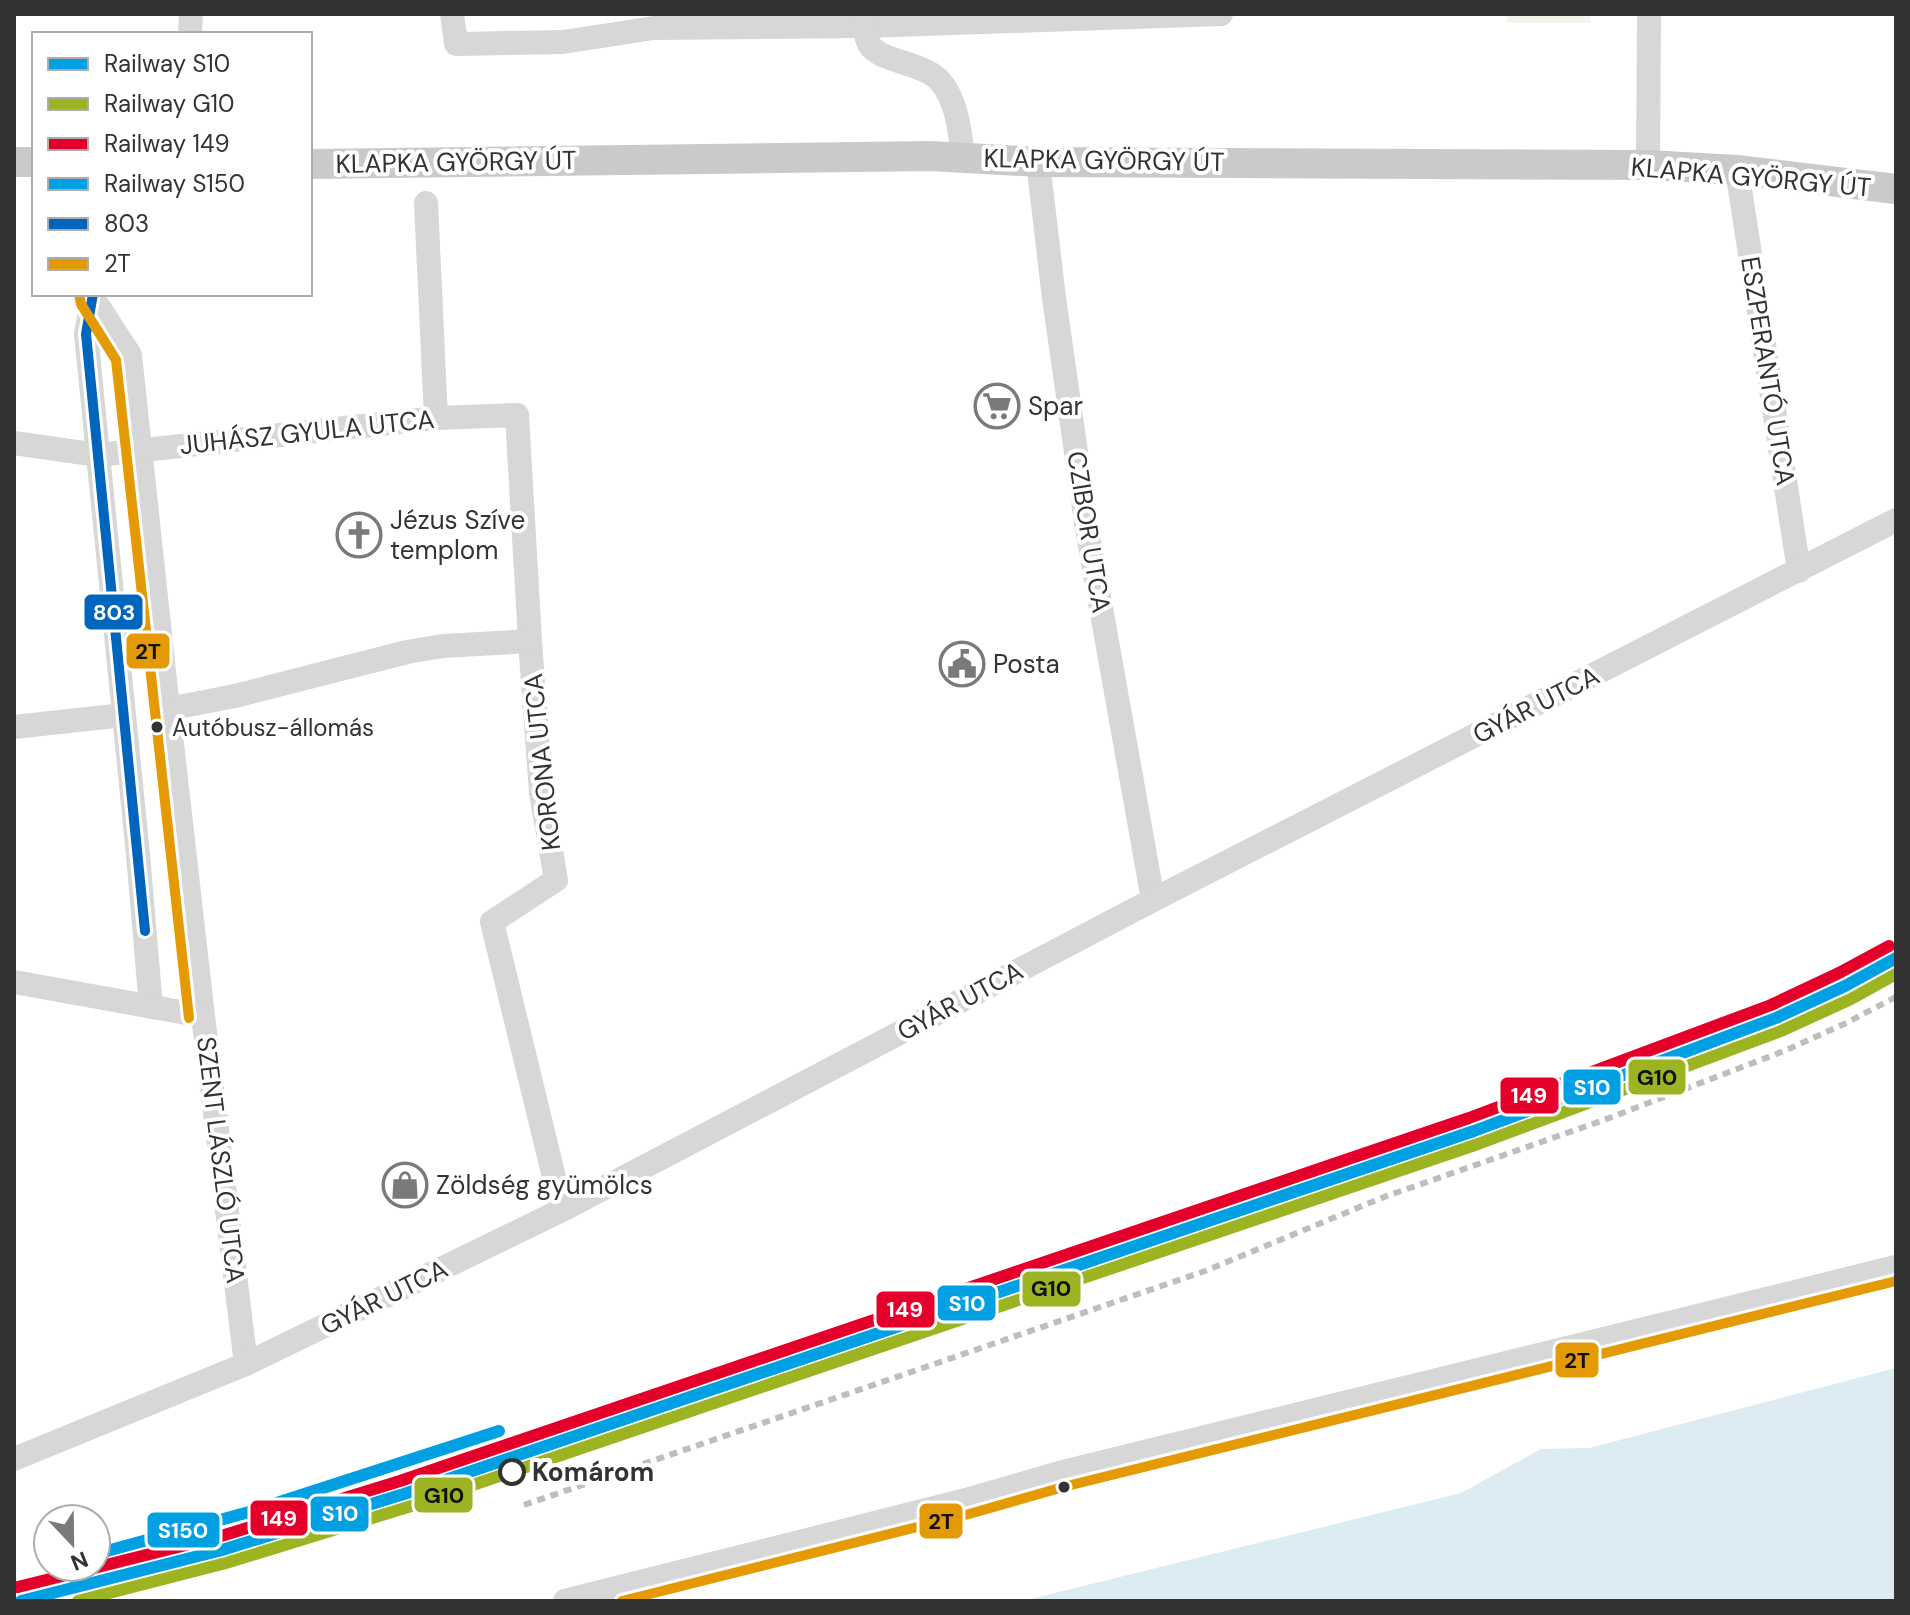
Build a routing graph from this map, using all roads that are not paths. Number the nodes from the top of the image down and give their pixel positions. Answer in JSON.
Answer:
{"nodes":[{"id":1,"x":452,"y":14,"type":"edge"},
{"id":2,"x":1221,"y":14,"type":"edge"},
{"id":3,"x":1649,"y":14,"type":"edge"},
{"id":4,"x":865,"y":20,"type":"edge"},
{"id":5,"x":963,"y":157,"type":"junction"},
{"id":6,"x":1038,"y":162,"type":"junction"},
{"id":7,"x":312,"y":164,"type":"edge"},
{"id":8,"x":1648,"y":165,"type":"junction"},
{"id":9,"x":1737,"y":170,"type":"junction"},
{"id":10,"x":1896,"y":189,"type":"edge"},
{"id":11,"x":426,"y":203,"type":"dead end"},
{"id":12,"x":93,"y":296,"type":"edge"},
{"id":13,"x":517,"y":415,"type":"joint"},
{"id":14,"x":436,"y":418,"type":"junction"},
{"id":15,"x":14,"y":443,"type":"edge"},
{"id":16,"x":140,"y":450,"type":"junction"},
{"id":17,"x":98,"y":455,"type":"junction"},
{"id":18,"x":1896,"y":520,"type":"edge"},
{"id":19,"x":1799,"y":571,"type":"junction"},
{"id":20,"x":530,"y":641,"type":"junction"},
{"id":21,"x":168,"y":709,"type":"junction"},
{"id":22,"x":124,"y":715,"type":"junction"},
{"id":23,"x":14,"y":727,"type":"edge"},
{"id":24,"x":1153,"y":900,"type":"junction"},
{"id":25,"x":14,"y":982,"type":"edge"},
{"id":26,"x":151,"y":1007,"type":"junction"},
{"id":27,"x":203,"y":1016,"type":"junction"},
{"id":28,"x":562,"y":1210,"type":"junction"},
{"id":29,"x":1896,"y":1267,"type":"edge"},
{"id":30,"x":246,"y":1364,"type":"junction"},
{"id":31,"x":14,"y":1459,"type":"edge"},
{"id":32,"x":565,"y":1601,"type":"edge"}],
"edges":[{"from":1,"to":4,"type":"street"},
{"from":2,"to":4,"type":"street"},
{"from":3,"to":8,"type":"street"},
{"from":4,"to":5,"type":"street"},
{"from":5,"to":6,"type":"main road","name":"KLAPKA GYÖRGY ÚT"},
{"from":5,"to":7,"type":"main road","name":"KLAPKA GYÖRGY ÚT"},
{"from":6,"to":8,"type":"main road","name":"KLAPKA GYÖRGY ÚT"},
{"from":6,"to":24,"type":"street","name":"CZIBOR UTCA"},
{"from":8,"to":9,"type":"main road","name":"KLAPKA GYÖRGY ÚT"},
{"from":9,"to":10,"type":"main road","name":"KLAPKA GYÖRGY ÚT"},
{"from":9,"to":19,"type":"street","name":"ESZPERANTÓ UTCA"},
{"from":11,"to":14,"type":"street"},
{"from":12,"to":16,"type":"street","name":"SZENT LÁSZLÓ UTCA"},
{"from":12,"to":17,"type":"street","name":"SZENT LÁSZLÓ UTCA"},
{"from":13,"to":14,"type":"street","name":"JUHÁSZ GYULA UTCA"},
{"from":13,"to":20,"type":"street","name":"KORONA UTCA"},
{"from":14,"to":16,"type":"street","name":"JUHÁSZ GYULA UTCA"},
{"from":15,"to":17,"type":"street","name":"JUHÁSZ GYULA UTCA"},
{"from":16,"to":17,"type":"street","name":"JUHÁSZ GYULA UTCA"},
{"from":16,"to":21,"type":"street","name":"SZENT LÁSZLÓ UTCA"},
{"from":17,"to":22,"type":"street","name":"SZENT LÁSZLÓ UTCA"},
{"from":18,"to":19,"type":"street","name":"GYÁR UTCA"},
{"from":19,"to":24,"type":"street","name":"GYÁR UTCA"},
{"from":20,"to":21,"type":"street"},
{"from":20,"to":28,"type":"street","name":"KORONA UTCA"},
{"from":21,"to":27,"type":"street","name":"SZENT LÁSZLÓ UTCA"},
{"from":22,"to":23,"type":"street"},
{"from":22,"to":26,"type":"street","name":"SZENT LÁSZLÓ UTCA"},
{"from":24,"to":28,"type":"street","name":"GYÁR UTCA"},
{"from":25,"to":26,"type":"street"},
{"from":26,"to":27,"type":"street"},
{"from":27,"to":30,"type":"street","name":"SZENT LÁSZLÓ UTCA"},
{"from":28,"to":30,"type":"street","name":"GYÁR UTCA"},
{"from":29,"to":32,"type":"street"},
{"from":30,"to":31,"type":"street","name":"GYÁR UTCA"}]}
